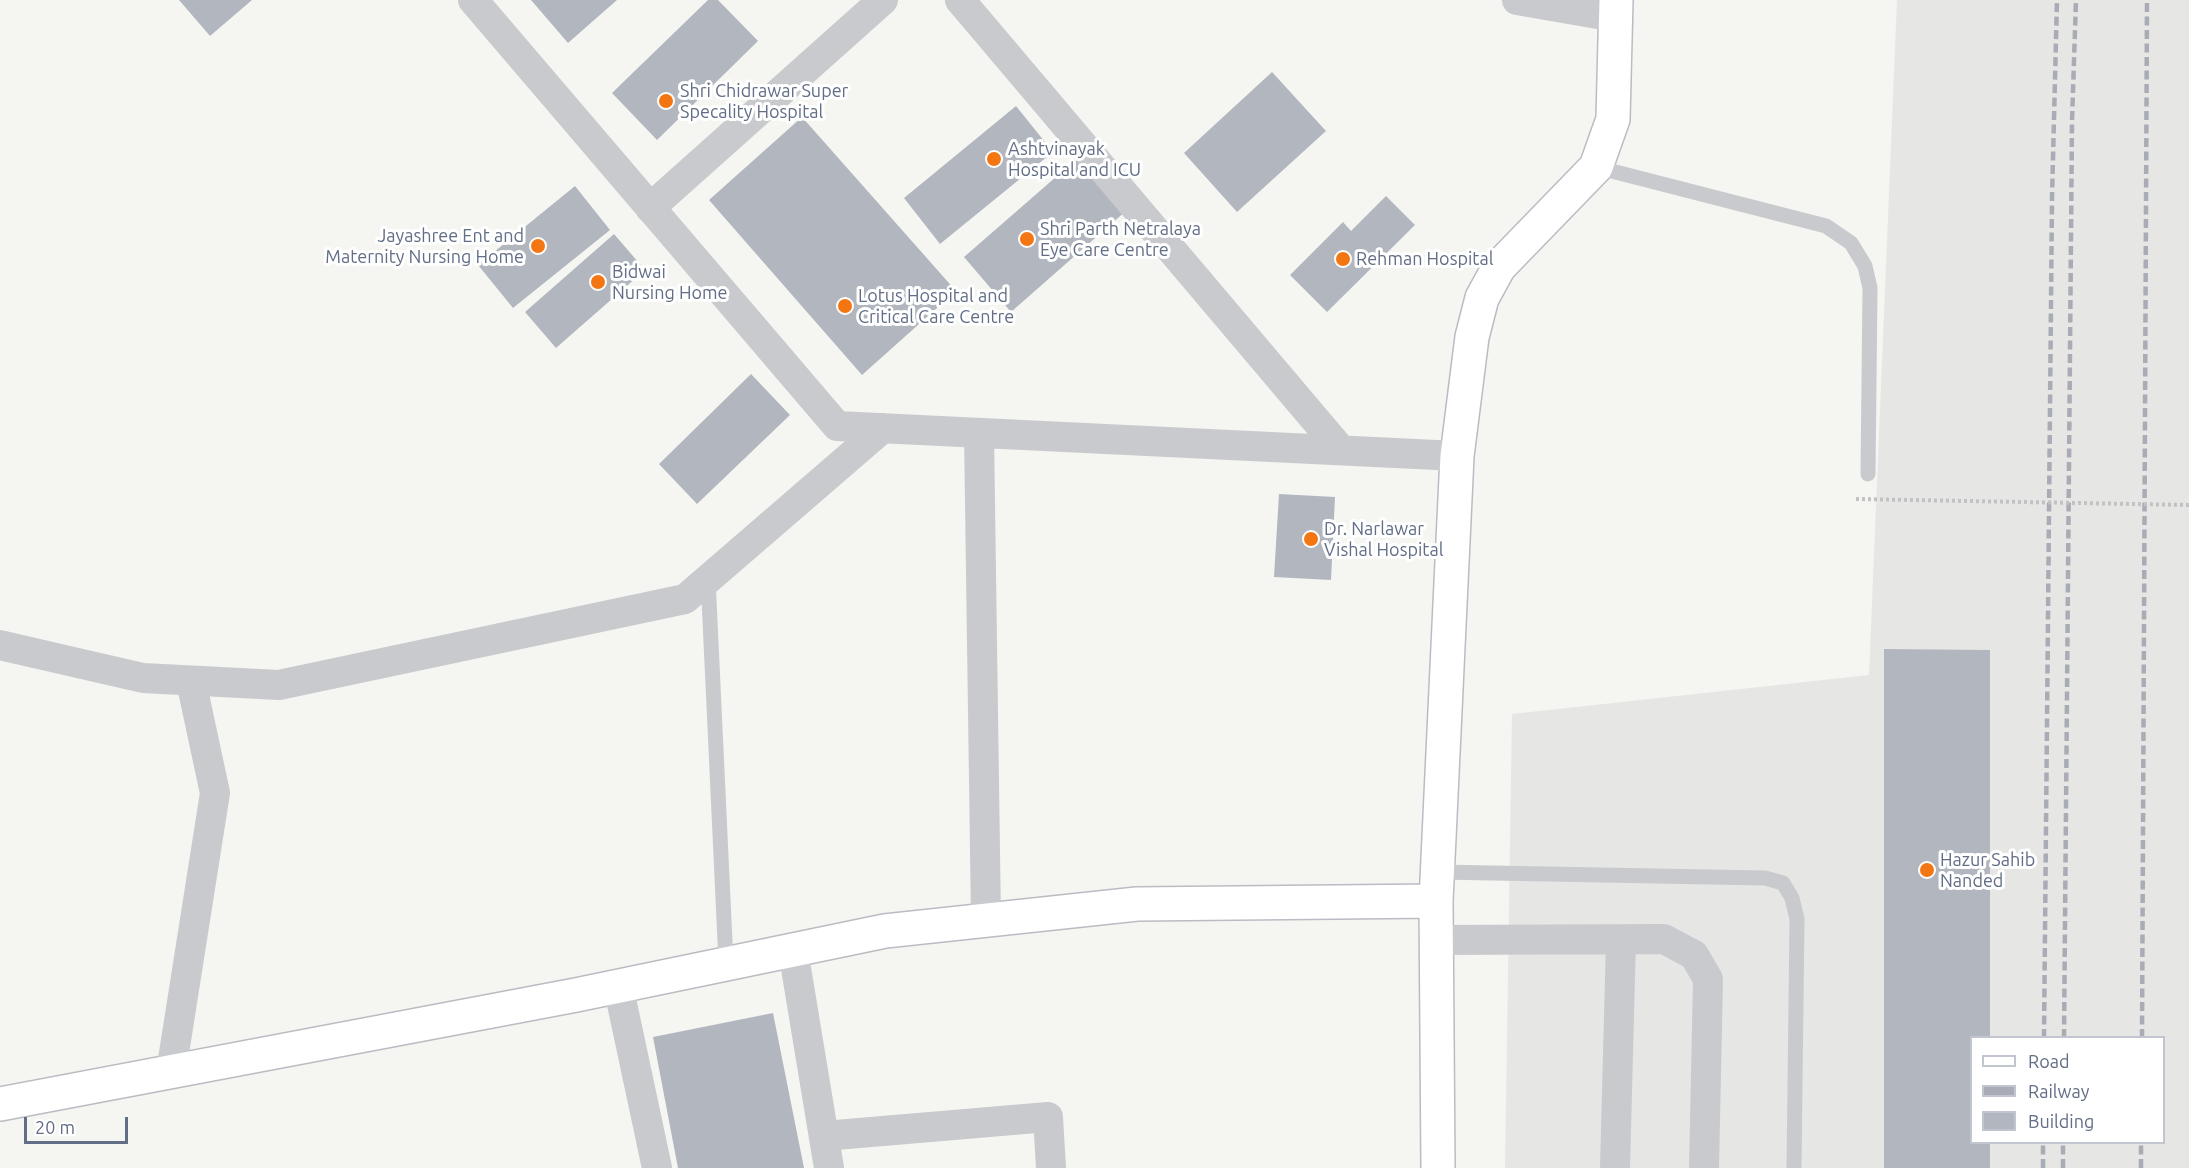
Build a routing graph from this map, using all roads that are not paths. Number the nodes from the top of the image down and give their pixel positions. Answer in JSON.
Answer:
{"nodes":[{"id":1,"x":473,"y":0,"type":"edge"},
{"id":2,"x":883,"y":0,"type":"edge"},
{"id":3,"x":960,"y":0,"type":"edge"},
{"id":4,"x":1517,"y":0,"type":"edge"},
{"id":5,"x":1615,"y":8,"type":"edge"},
{"id":6,"x":1596,"y":167,"type":"junction"},
{"id":7,"x":650,"y":208,"type":"junction"},
{"id":8,"x":882,"y":428,"type":"junction"},
{"id":9,"x":979,"y":433,"type":"junction"},
{"id":10,"x":1341,"y":450,"type":"junction"},
{"id":11,"x":1457,"y":456,"type":"junction"},
{"id":12,"x":1868,"y":474,"type":"dead end"},
{"id":13,"x":708,"y":578,"type":"junction"},
{"id":14,"x":0,"y":645,"type":"edge"},
{"id":15,"x":191,"y":681,"type":"junction"},
{"id":16,"x":1437,"y":887,"type":"junction"},
{"id":17,"x":986,"y":920,"type":"junction"},
{"id":18,"x":1437,"y":940,"type":"junction"},
{"id":19,"x":1621,"y":940,"type":"junction"},
{"id":20,"x":793,"y":950,"type":"junction"},
{"id":21,"x":726,"y":963,"type":"junction"},
{"id":22,"x":618,"y":985,"type":"junction"},
{"id":23,"x":171,"y":1072,"type":"junction"},
{"id":24,"x":0,"y":1104,"type":"edge"},
{"id":25,"x":824,"y":1136,"type":"junction"},
{"id":26,"x":657,"y":1168,"type":"edge"},
{"id":27,"x":829,"y":1168,"type":"edge"},
{"id":28,"x":1051,"y":1168,"type":"edge"},
{"id":29,"x":1438,"y":1168,"type":"edge"},
{"id":30,"x":1615,"y":1168,"type":"edge"},
{"id":31,"x":1704,"y":1168,"type":"edge"},
{"id":32,"x":1794,"y":1168,"type":"edge"}],
"edges":[{"from":1,"to":7,"type":"street"},
{"from":2,"to":7,"type":"street"},
{"from":3,"to":10,"type":"street"},
{"from":4,"to":5,"type":"street"},
{"from":5,"to":6,"type":"main road"},
{"from":6,"to":11,"type":"main road"},
{"from":6,"to":12,"type":"lane"},
{"from":7,"to":8,"type":"street"},
{"from":8,"to":9,"type":"street"},
{"from":8,"to":13,"type":"street"},
{"from":9,"to":10,"type":"street"},
{"from":9,"to":17,"type":"street"},
{"from":10,"to":11,"type":"street"},
{"from":11,"to":16,"type":"main road"},
{"from":13,"to":15,"type":"street"},
{"from":13,"to":21,"type":"lane"},
{"from":14,"to":15,"type":"street"},
{"from":15,"to":23,"type":"street"},
{"from":16,"to":17,"type":"main road"},
{"from":16,"to":18,"type":"main road"},
{"from":16,"to":32,"type":"lane"},
{"from":17,"to":20,"type":"main road"},
{"from":18,"to":19,"type":"street"},
{"from":18,"to":29,"type":"main road"},
{"from":19,"to":30,"type":"street"},
{"from":19,"to":31,"type":"street"},
{"from":20,"to":21,"type":"main road"},
{"from":20,"to":25,"type":"street"},
{"from":21,"to":22,"type":"main road"},
{"from":22,"to":23,"type":"main road"},
{"from":22,"to":26,"type":"street"},
{"from":23,"to":24,"type":"main road"},
{"from":25,"to":27,"type":"street"},
{"from":25,"to":28,"type":"street"}]}
